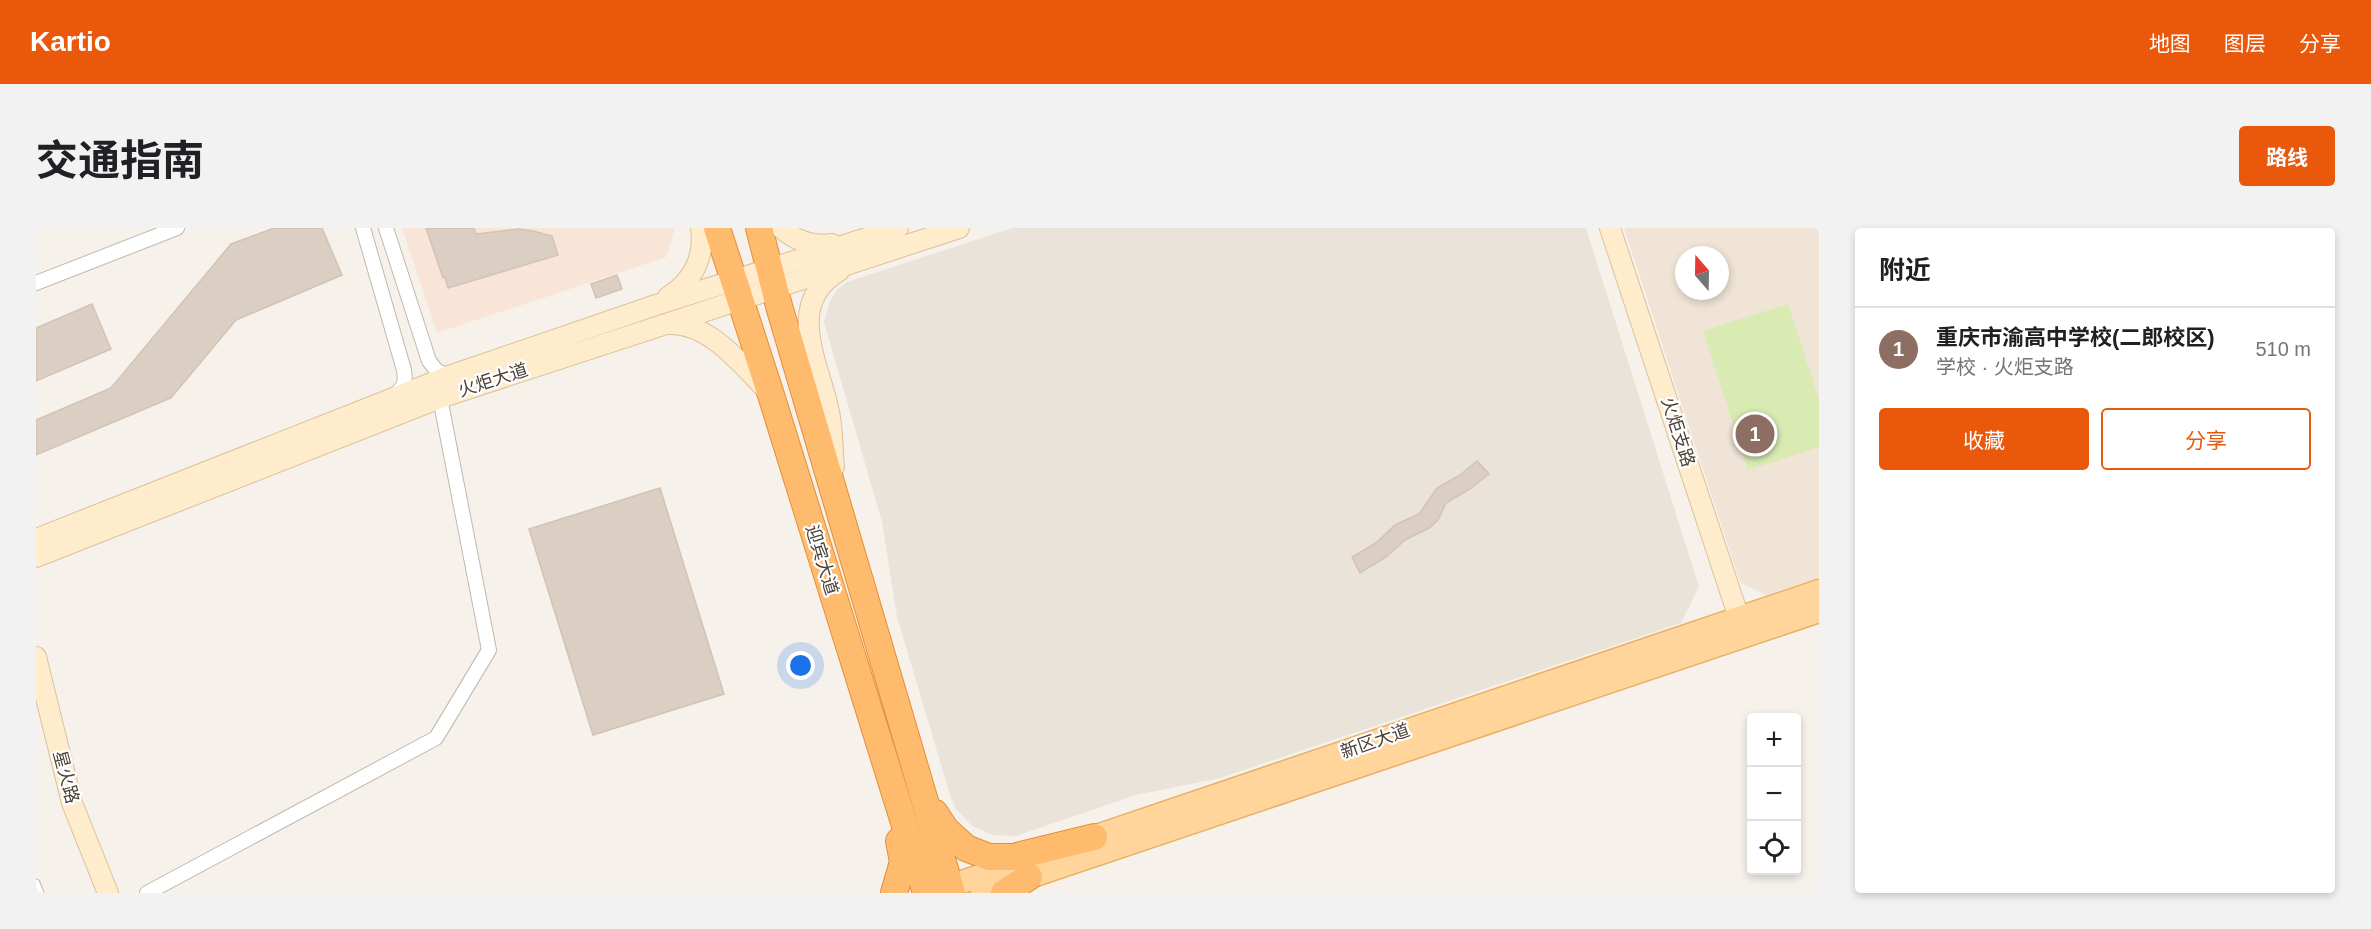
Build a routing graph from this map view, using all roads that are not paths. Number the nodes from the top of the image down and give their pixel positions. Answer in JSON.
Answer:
{"nodes":[{"id":1,"x":177,"y":228,"type":"edge"},
{"id":2,"x":363,"y":228,"type":"edge"},
{"id":3,"x":386,"y":228,"type":"edge"},
{"id":4,"x":701,"y":228,"type":"edge"},
{"id":5,"x":717,"y":228,"type":"edge"},
{"id":6,"x":759,"y":228,"type":"edge"},
{"id":7,"x":781,"y":228,"type":"edge"},
{"id":8,"x":898,"y":228,"type":"edge"},
{"id":9,"x":959,"y":228,"type":"edge"},
{"id":10,"x":1610,"y":228,"type":"edge"},
{"id":11,"x":864,"y":239,"type":"junction"},
{"id":12,"x":860,"y":260,"type":"junction"},
{"id":13,"x":772,"y":278,"type":"junction"},
{"id":14,"x":36,"y":283,"type":"edge"},
{"id":15,"x":736,"y":290,"type":"junction"},
{"id":16,"x":656,"y":304,"type":"junction"},
{"id":17,"x":660,"y":325,"type":"junction"},
{"id":18,"x":449,"y":376,"type":"junction"},
{"id":19,"x":771,"y":395,"type":"junction"},
{"id":20,"x":440,"y":398,"type":"junction"},
{"id":21,"x":389,"y":399,"type":"junction"},
{"id":22,"x":835,"y":494,"type":"junction"},
{"id":23,"x":36,"y":539,"type":"edge"},
{"id":24,"x":36,"y":557,"type":"edge"},
{"id":25,"x":1819,"y":591,"type":"edge"},
{"id":26,"x":1819,"y":611,"type":"edge"},
{"id":27,"x":1742,"y":626,"type":"junction"},
{"id":28,"x":36,"y":657,"type":"edge"},
{"id":29,"x":890,"y":779,"type":"junction"},
{"id":30,"x":926,"y":800,"type":"junction"},
{"id":31,"x":1094,"y":837,"type":"junction"},
{"id":32,"x":1029,"y":877,"type":"junction"},
{"id":33,"x":36,"y":884,"type":"edge"},
{"id":34,"x":945,"y":891,"type":"edge"},
{"id":35,"x":40,"y":893,"type":"edge"},
{"id":36,"x":108,"y":893,"type":"edge"},
{"id":37,"x":147,"y":893,"type":"edge"},
{"id":38,"x":894,"y":893,"type":"edge"},
{"id":39,"x":926,"y":893,"type":"edge"},
{"id":40,"x":982,"y":893,"type":"edge"},
{"id":41,"x":1005,"y":893,"type":"edge"}],
"edges":[{"from":1,"to":14,"type":"street"},
{"from":2,"to":21,"type":"street"},
{"from":3,"to":18,"type":"street"},
{"from":4,"to":16,"type":"main road"},
{"from":5,"to":15,"type":"highway","name":"迎宾大道"},
{"from":6,"to":13,"type":"highway","name":"迎宾大道"},
{"from":7,"to":11,"type":"main road"},
{"from":8,"to":11,"type":"main road","name":"火炬大道"},
{"from":9,"to":12,"type":"main road","name":"火炬大道"},
{"from":10,"to":27,"type":"main road","name":"火炬支路"},
{"from":11,"to":13,"type":"main road","name":"火炬大道"},
{"from":12,"to":13,"type":"main road","name":"火炬大道"},
{"from":12,"to":22,"type":"main road"},
{"from":13,"to":15,"type":"main road","name":"火炬大道"},
{"from":13,"to":22,"type":"highway","name":"迎宾大道"},
{"from":15,"to":16,"type":"main road","name":"火炬大道"},
{"from":15,"to":17,"type":"main road","name":"火炬大道"},
{"from":15,"to":19,"type":"highway","name":"迎宾大道"},
{"from":16,"to":18,"type":"main road","name":"火炬大道"},
{"from":17,"to":19,"type":"main road"},
{"from":17,"to":20,"type":"main road","name":"火炬大道"},
{"from":18,"to":21,"type":"main road","name":"火炬大道"},
{"from":19,"to":22,"type":"highway"},
{"from":19,"to":29,"type":"highway","name":"迎宾大道"},
{"from":20,"to":24,"type":"main road","name":"火炬大道"},
{"from":20,"to":37,"type":"street"},
{"from":21,"to":23,"type":"main road","name":"火炬大道"},
{"from":22,"to":30,"type":"highway","name":"迎宾大道"},
{"from":25,"to":27,"type":"main road","name":"新区大道"},
{"from":26,"to":27,"type":"main road","name":"新区大道"},
{"from":27,"to":31,"type":"main road","name":"新区大道"},
{"from":27,"to":32,"type":"main road","name":"新区大道"},
{"from":28,"to":36,"type":"main road","name":"星火路"},
{"from":29,"to":38,"type":"highway"},
{"from":29,"to":39,"type":"highway","name":"迎宾大道"},
{"from":30,"to":31,"type":"highway"},
{"from":30,"to":34,"type":"highway","name":"迎宾大道"},
{"from":31,"to":34,"type":"main road","name":"新区大道"},
{"from":32,"to":40,"type":"main road","name":"新区大道"},
{"from":32,"to":41,"type":"highway"},
{"from":33,"to":35,"type":"lane"}]}
